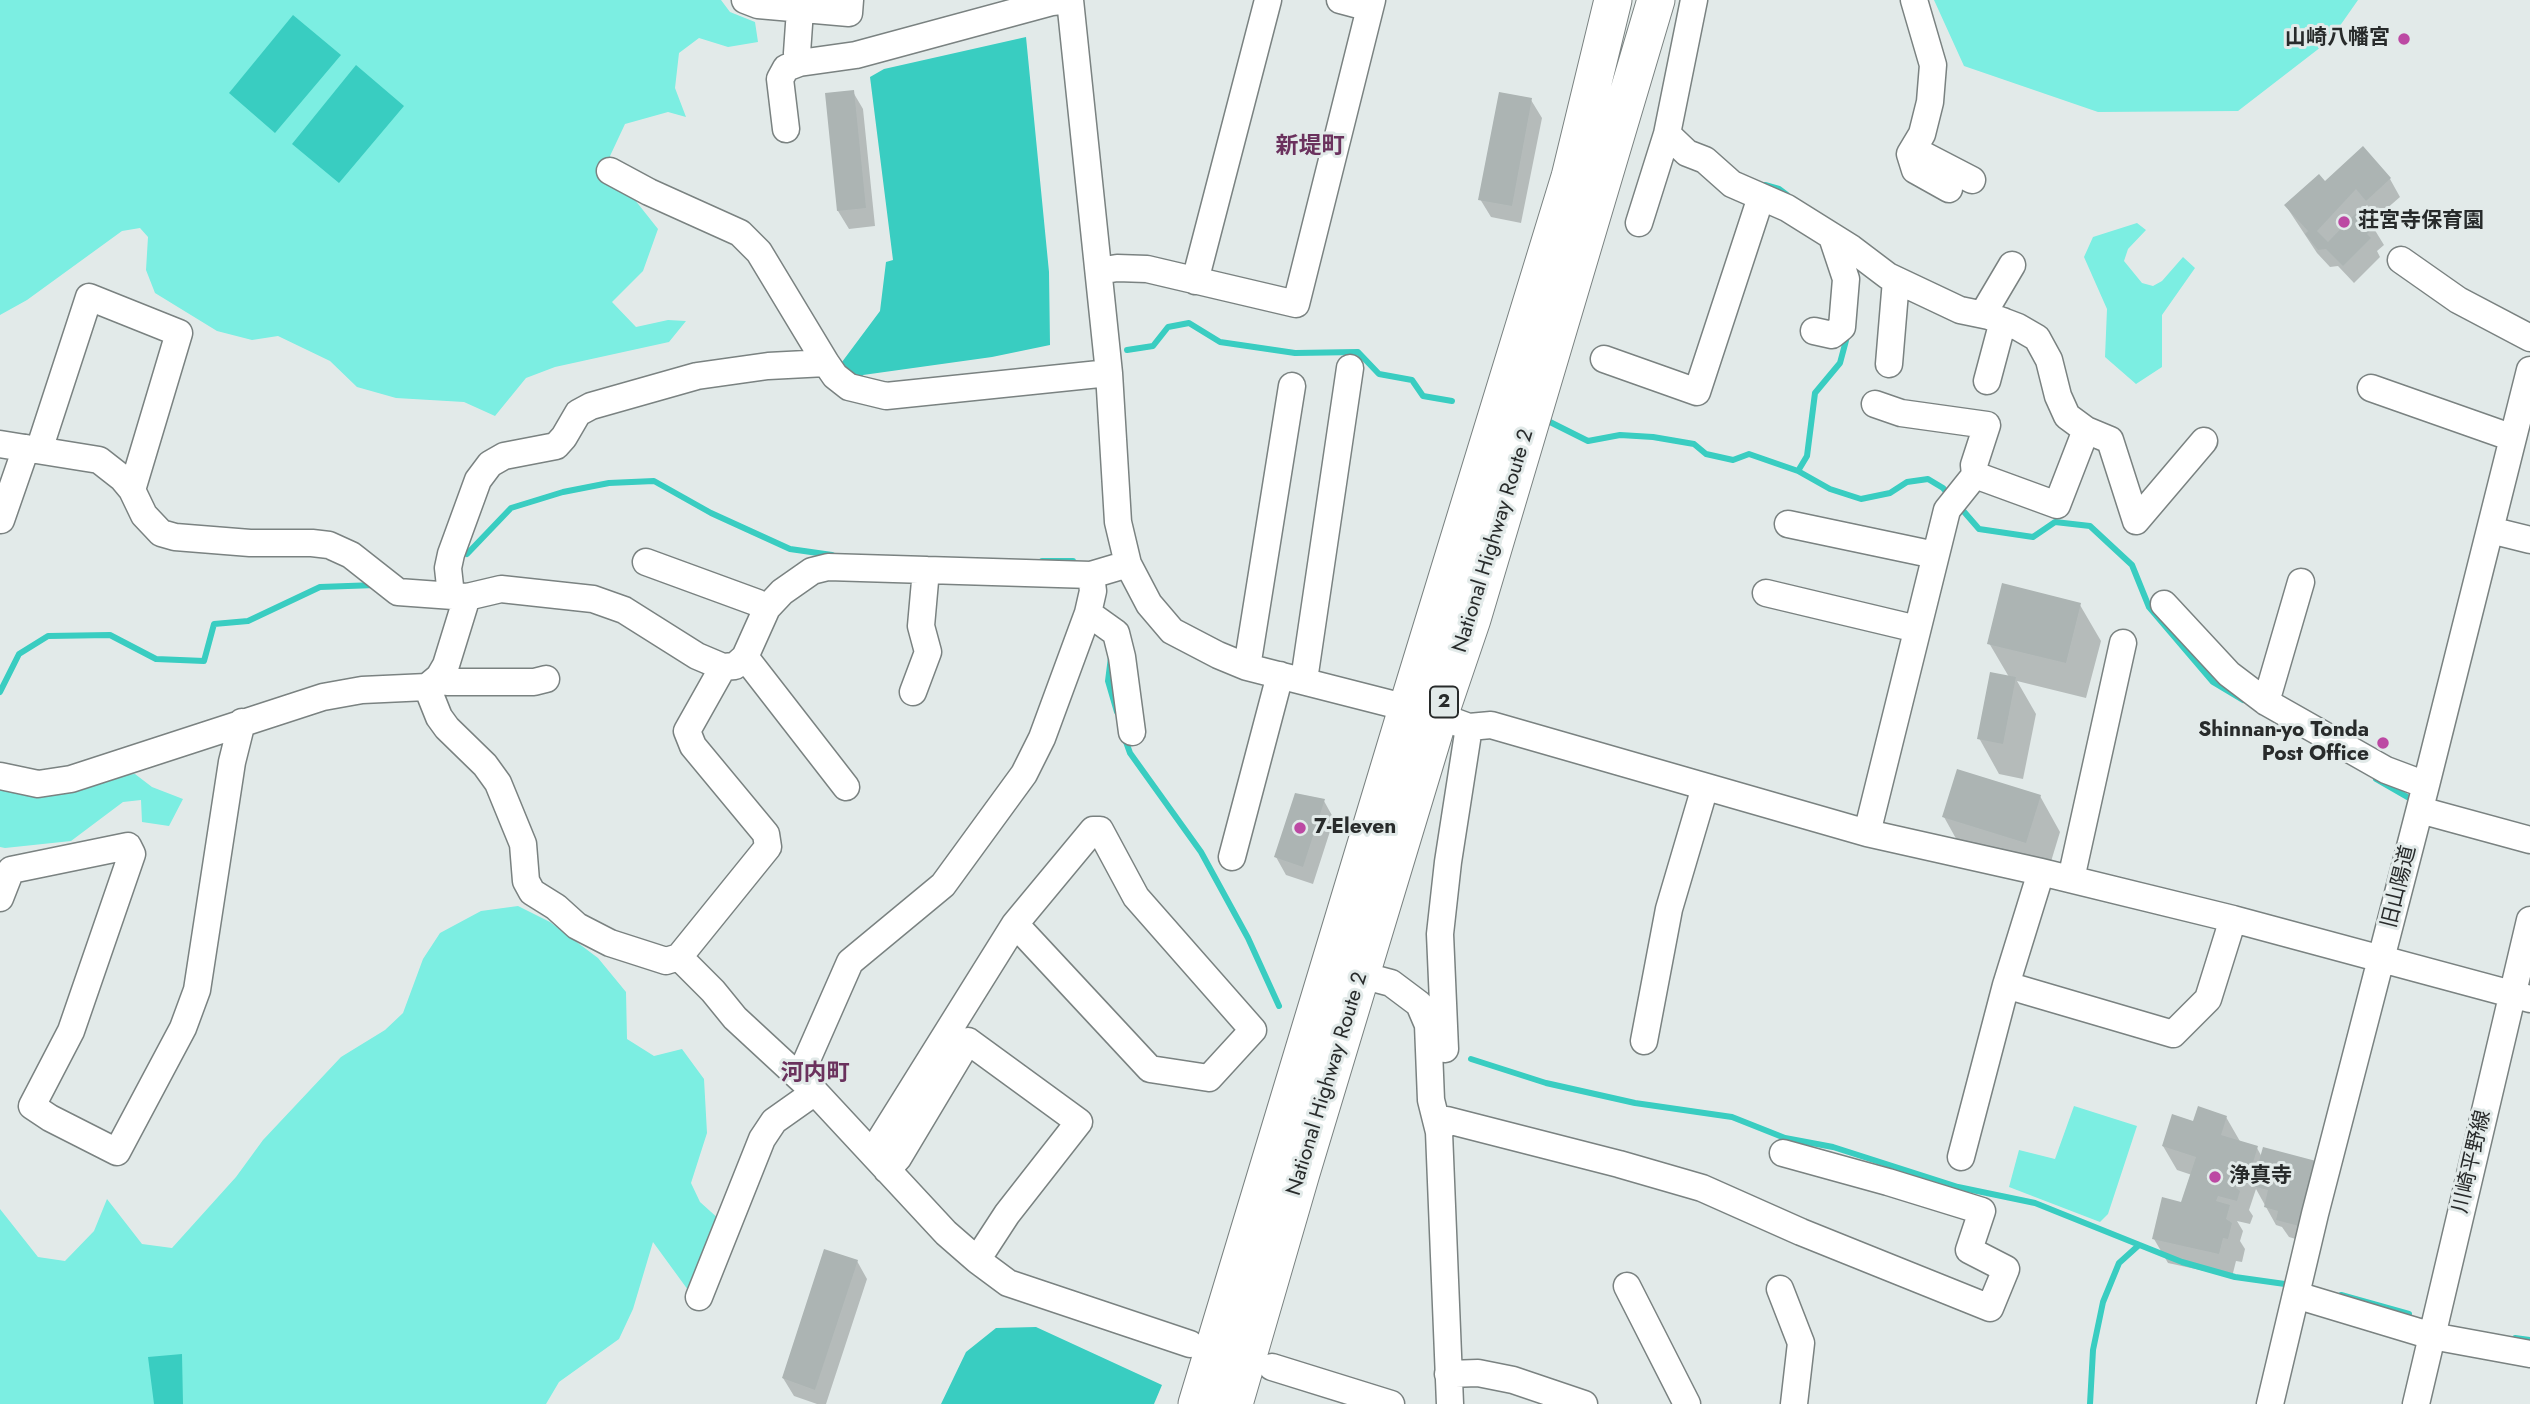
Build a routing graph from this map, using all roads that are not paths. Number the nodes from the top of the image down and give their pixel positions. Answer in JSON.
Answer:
{"nodes":[{"id":1,"x":745,"y":0,"type":"edge"},
{"id":2,"x":850,"y":0,"type":"edge"},
{"id":3,"x":1070,"y":0,"type":"edge"},
{"id":4,"x":1268,"y":0,"type":"edge"},
{"id":5,"x":1340,"y":0,"type":"edge"},
{"id":6,"x":1613,"y":0,"type":"edge"},
{"id":7,"x":1656,"y":0,"type":"edge"},
{"id":8,"x":1694,"y":0,"type":"edge"},
{"id":9,"x":1914,"y":0,"type":"edge"},
{"id":10,"x":1371,"y":4,"type":"edge"},
{"id":11,"x":800,"y":10,"type":"junction"},
{"id":12,"x":799,"y":63,"type":"junction"},
{"id":13,"x":786,"y":129,"type":"dead end"},
{"id":14,"x":1667,"y":134,"type":"junction"},
{"id":15,"x":610,"y":171,"type":"dead end"},
{"id":16,"x":1961,"y":185,"type":"dead end"},
{"id":17,"x":1762,"y":197,"type":"junction"},
{"id":18,"x":1639,"y":223,"type":"dead end"},
{"id":19,"x":1832,"y":237,"type":"junction"},
{"id":20,"x":2401,"y":260,"type":"dead end"},
{"id":21,"x":2012,"y":265,"type":"dead end"},
{"id":22,"x":1099,"y":271,"type":"junction"},
{"id":23,"x":1896,"y":280,"type":"junction"},
{"id":24,"x":1195,"y":281,"type":"junction"},
{"id":25,"x":1993,"y":318,"type":"junction"},
{"id":26,"x":1814,"y":331,"type":"dead end"},
{"id":27,"x":2530,"y":338,"type":"edge"},
{"id":28,"x":1604,"y":359,"type":"dead end"},
{"id":29,"x":827,"y":363,"type":"junction"},
{"id":30,"x":1889,"y":364,"type":"dead end"},
{"id":31,"x":1350,"y":368,"type":"dead end"},
{"id":32,"x":2530,"y":370,"type":"edge"},
{"id":33,"x":1109,"y":373,"type":"junction"},
{"id":34,"x":1987,"y":381,"type":"dead end"},
{"id":35,"x":1292,"y":386,"type":"dead end"},
{"id":36,"x":2371,"y":388,"type":"dead end"},
{"id":37,"x":1875,"y":404,"type":"dead end"},
{"id":38,"x":2086,"y":430,"type":"junction"},
{"id":39,"x":2513,"y":438,"type":"junction"},
{"id":40,"x":2204,"y":441,"type":"dead end"},
{"id":41,"x":0,"y":444,"type":"edge"},
{"id":42,"x":33,"y":449,"type":"junction"},
{"id":43,"x":1975,"y":475,"type":"junction"},
{"id":44,"x":132,"y":490,"type":"junction"},
{"id":45,"x":1,"y":520,"type":"edge"},
{"id":46,"x":1788,"y":524,"type":"dead end"},
{"id":47,"x":2490,"y":530,"type":"junction"},
{"id":48,"x":2530,"y":540,"type":"edge"},
{"id":49,"x":1935,"y":555,"type":"junction"},
{"id":50,"x":646,"y":562,"type":"dead end"},
{"id":51,"x":1128,"y":564,"type":"junction"},
{"id":52,"x":926,"y":570,"type":"junction"},
{"id":53,"x":1091,"y":575,"type":"junction"},
{"id":54,"x":2301,"y":582,"type":"dead end"},
{"id":55,"x":1766,"y":593,"type":"dead end"},
{"id":56,"x":459,"y":596,"type":"junction"},
{"id":57,"x":2164,"y":604,"type":"dead end"},
{"id":58,"x":767,"y":608,"type":"junction"},
{"id":59,"x":1088,"y":613,"type":"junction"},
{"id":60,"x":1917,"y":629,"type":"junction"},
{"id":61,"x":2123,"y":643,"type":"dead end"},
{"id":62,"x":734,"y":662,"type":"junction"},
{"id":63,"x":1247,"y":667,"type":"junction"},
{"id":64,"x":1292,"y":678,"type":"junction"},
{"id":65,"x":546,"y":679,"type":"dead end"},
{"id":66,"x":433,"y":682,"type":"junction"},
{"id":67,"x":913,"y":692,"type":"dead end"},
{"id":68,"x":2266,"y":702,"type":"junction"},
{"id":69,"x":1438,"y":717,"type":"junction"},
{"id":70,"x":242,"y":722,"type":"junction"},
{"id":71,"x":1132,"y":732,"type":"dead end"},
{"id":72,"x":0,"y":776,"type":"edge"},
{"id":73,"x":846,"y":787,"type":"dead end"},
{"id":74,"x":1705,"y":787,"type":"junction"},
{"id":75,"x":2423,"y":797,"type":"junction"},
{"id":76,"x":1867,"y":833,"type":"junction"},
{"id":77,"x":2530,"y":840,"type":"edge"},
{"id":78,"x":1231,"y":857,"type":"dead end"},
{"id":79,"x":6,"y":865,"type":"edge"},
{"id":80,"x":2041,"y":872,"type":"junction"},
{"id":81,"x":2071,"y":879,"type":"junction"},
{"id":82,"x":0,"y":898,"type":"edge"},
{"id":83,"x":2233,"y":919,"type":"junction"},
{"id":84,"x":2530,"y":920,"type":"edge"},
{"id":85,"x":1016,"y":924,"type":"junction"},
{"id":86,"x":679,"y":957,"type":"junction"},
{"id":87,"x":2381,"y":960,"type":"junction"},
{"id":88,"x":1345,"y":970,"type":"junction"},
{"id":89,"x":2006,"y":985,"type":"junction"},
{"id":90,"x":2521,"y":996,"type":"edge"},
{"id":91,"x":1644,"y":1041,"type":"dead end"},
{"id":92,"x":806,"y":1083,"type":"junction"},
{"id":93,"x":1443,"y":1126,"type":"junction"},
{"id":94,"x":1783,"y":1153,"type":"dead end"},
{"id":95,"x":1961,"y":1157,"type":"dead end"},
{"id":96,"x":880,"y":1162,"type":"junction"},
{"id":97,"x":978,"y":1260,"type":"junction"},
{"id":98,"x":1627,"y":1286,"type":"dead end"},
{"id":99,"x":1780,"y":1289,"type":"dead end"},
{"id":100,"x":2297,"y":1295,"type":"junction"},
{"id":101,"x":699,"y":1297,"type":"dead end"},
{"id":102,"x":2432,"y":1336,"type":"junction"},
{"id":103,"x":1190,"y":1344,"type":"dead end"},
{"id":104,"x":2530,"y":1354,"type":"edge"},
{"id":105,"x":1272,"y":1367,"type":"dead end"},
{"id":106,"x":1448,"y":1374,"type":"junction"},
{"id":107,"x":1197,"y":1404,"type":"edge"},
{"id":108,"x":1234,"y":1404,"type":"edge"},
{"id":109,"x":1391,"y":1404,"type":"edge"},
{"id":110,"x":1450,"y":1404,"type":"edge"},
{"id":111,"x":1584,"y":1404,"type":"edge"},
{"id":112,"x":1687,"y":1404,"type":"edge"},
{"id":113,"x":1794,"y":1404,"type":"edge"},
{"id":114,"x":2270,"y":1404,"type":"edge"},
{"id":115,"x":2416,"y":1404,"type":"edge"}],
"edges":[{"from":1,"to":11,"type":"street"},
{"from":2,"to":11,"type":"street"},
{"from":3,"to":12,"type":"street"},
{"from":3,"to":22,"type":"street"},
{"from":4,"to":24,"type":"street"},
{"from":5,"to":10,"type":"street"},
{"from":6,"to":69,"type":"highway","name":"National Highway Route 2","number":"2"},
{"from":7,"to":69,"type":"highway","name":"National Highway Route 2","number":"2"},
{"from":8,"to":14,"type":"street"},
{"from":9,"to":16,"type":"street"},
{"from":10,"to":24,"type":"street"},
{"from":11,"to":12,"type":"street"},
{"from":12,"to":13,"type":"street"},
{"from":14,"to":17,"type":"street"},
{"from":14,"to":18,"type":"street"},
{"from":15,"to":29,"type":"street"},
{"from":17,"to":19,"type":"street"},
{"from":17,"to":28,"type":"street"},
{"from":19,"to":23,"type":"street"},
{"from":19,"to":26,"type":"street"},
{"from":20,"to":27,"type":"street"},
{"from":21,"to":25,"type":"street"},
{"from":22,"to":24,"type":"street"},
{"from":22,"to":33,"type":"street"},
{"from":23,"to":25,"type":"street"},
{"from":23,"to":30,"type":"street"},
{"from":25,"to":34,"type":"street"},
{"from":25,"to":38,"type":"street"},
{"from":29,"to":33,"type":"street"},
{"from":29,"to":56,"type":"street"},
{"from":31,"to":64,"type":"street"},
{"from":32,"to":39,"type":"street","name":"旧山陽道"},
{"from":33,"to":51,"type":"street"},
{"from":35,"to":63,"type":"street"},
{"from":36,"to":39,"type":"street"},
{"from":37,"to":43,"type":"street"},
{"from":38,"to":40,"type":"street"},
{"from":38,"to":43,"type":"street"},
{"from":39,"to":47,"type":"street","name":"旧山陽道"},
{"from":41,"to":42,"type":"street"},
{"from":42,"to":44,"type":"street"},
{"from":42,"to":44,"type":"street"},
{"from":42,"to":45,"type":"street"},
{"from":43,"to":49,"type":"street"},
{"from":44,"to":56,"type":"street"},
{"from":46,"to":49,"type":"street"},
{"from":47,"to":48,"type":"street"},
{"from":47,"to":75,"type":"street","name":"旧山陽道"},
{"from":49,"to":60,"type":"street"},
{"from":50,"to":58,"type":"street"},
{"from":51,"to":53,"type":"street"},
{"from":51,"to":63,"type":"street"},
{"from":52,"to":53,"type":"street"},
{"from":52,"to":58,"type":"street"},
{"from":52,"to":67,"type":"street"},
{"from":53,"to":59,"type":"street"},
{"from":54,"to":68,"type":"street"},
{"from":55,"to":60,"type":"street"},
{"from":56,"to":62,"type":"street"},
{"from":56,"to":66,"type":"street"},
{"from":57,"to":68,"type":"street"},
{"from":58,"to":62,"type":"street"},
{"from":59,"to":71,"type":"street"},
{"from":59,"to":92,"type":"street"},
{"from":60,"to":76,"type":"street"},
{"from":61,"to":81,"type":"street"},
{"from":62,"to":73,"type":"street"},
{"from":62,"to":86,"type":"street"},
{"from":63,"to":64,"type":"street"},
{"from":64,"to":69,"type":"street"},
{"from":64,"to":78,"type":"street"},
{"from":65,"to":66,"type":"street"},
{"from":66,"to":70,"type":"street"},
{"from":66,"to":86,"type":"street"},
{"from":68,"to":75,"type":"street"},
{"from":69,"to":74,"type":"street"},
{"from":69,"to":88,"type":"highway","name":"National Highway Route 2","number":"2"},
{"from":69,"to":93,"type":"street"},
{"from":70,"to":72,"type":"street"},
{"from":70,"to":79,"type":"street"},
{"from":74,"to":76,"type":"street"},
{"from":74,"to":91,"type":"street"},
{"from":75,"to":77,"type":"street"},
{"from":75,"to":87,"type":"street","name":"旧山陽道"},
{"from":76,"to":80,"type":"street"},
{"from":79,"to":82,"type":"street"},
{"from":80,"to":81,"type":"street"},
{"from":80,"to":89,"type":"street"},
{"from":81,"to":83,"type":"street"},
{"from":83,"to":87,"type":"street"},
{"from":83,"to":89,"type":"street"},
{"from":84,"to":90,"type":"street","name":"川崎平野線"},
{"from":85,"to":85,"type":"street"},
{"from":85,"to":96,"type":"street"},
{"from":86,"to":92,"type":"street"},
{"from":87,"to":90,"type":"street"},
{"from":87,"to":100,"type":"street","name":"旧山陽道"},
{"from":88,"to":93,"type":"street"},
{"from":88,"to":107,"type":"highway","name":"National Highway Route 2","number":"2"},
{"from":88,"to":108,"type":"highway","name":"National Highway Route 2","number":"2"},
{"from":89,"to":95,"type":"street"},
{"from":90,"to":102,"type":"street","name":"川崎平野線"},
{"from":92,"to":96,"type":"street"},
{"from":92,"to":101,"type":"street"},
{"from":93,"to":94,"type":"street"},
{"from":93,"to":106,"type":"street"},
{"from":96,"to":97,"type":"street"},
{"from":96,"to":97,"type":"street"},
{"from":97,"to":103,"type":"street"},
{"from":98,"to":112,"type":"street"},
{"from":99,"to":113,"type":"street"},
{"from":100,"to":102,"type":"street"},
{"from":100,"to":114,"type":"street","name":"旧山陽道"},
{"from":102,"to":104,"type":"street"},
{"from":102,"to":115,"type":"street","name":"川崎平野線"},
{"from":105,"to":109,"type":"street"},
{"from":106,"to":110,"type":"street"},
{"from":106,"to":111,"type":"street"}]}
